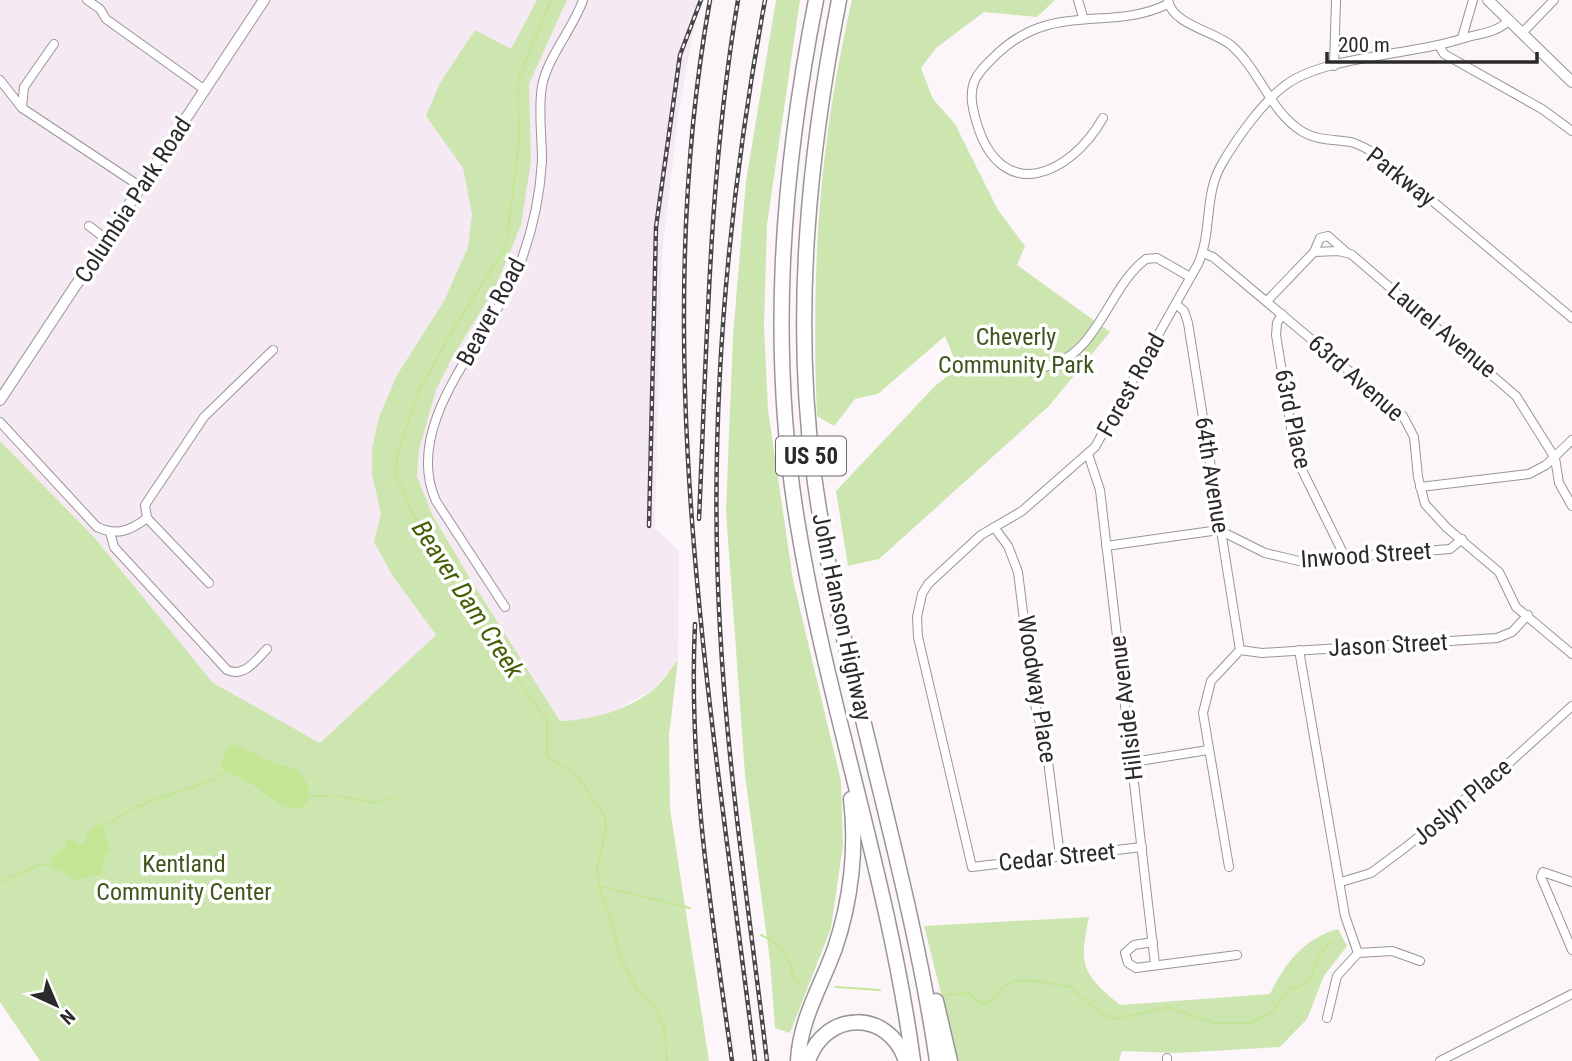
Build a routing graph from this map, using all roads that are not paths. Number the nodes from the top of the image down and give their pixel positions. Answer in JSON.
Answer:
{"nodes":[{"id":1,"x":87,"y":0,"type":"edge"},
{"id":2,"x":264,"y":0,"type":"edge"},
{"id":3,"x":583,"y":0,"type":"edge"},
{"id":4,"x":816,"y":0,"type":"edge"},
{"id":5,"x":839,"y":0,"type":"edge"},
{"id":6,"x":1078,"y":0,"type":"edge"},
{"id":7,"x":1336,"y":0,"type":"edge"},
{"id":8,"x":1473,"y":0,"type":"edge"},
{"id":9,"x":1488,"y":0,"type":"edge"},
{"id":10,"x":1554,"y":0,"type":"edge"},
{"id":11,"x":1168,"y":2,"type":"edge"},
{"id":12,"x":1083,"y":17,"type":"junction"},
{"id":13,"x":1509,"y":20,"type":"junction"},
{"id":14,"x":1522,"y":33,"type":"junction"},
{"id":15,"x":1462,"y":38,"type":"junction"},
{"id":16,"x":54,"y":44,"type":"dead end"},
{"id":17,"x":1440,"y":47,"type":"junction"},
{"id":18,"x":1334,"y":66,"type":"junction"},
{"id":19,"x":0,"y":80,"type":"edge"},
{"id":20,"x":1572,"y":82,"type":"edge"},
{"id":21,"x":205,"y":90,"type":"junction"},
{"id":22,"x":1272,"y":97,"type":"junction"},
{"id":23,"x":22,"y":108,"type":"junction"},
{"id":24,"x":1103,"y":118,"type":"dead end"},
{"id":25,"x":1572,"y":131,"type":"edge"},
{"id":26,"x":141,"y":187,"type":"junction"},
{"id":27,"x":89,"y":226,"type":"dead end"},
{"id":28,"x":106,"y":239,"type":"junction"},
{"id":29,"x":1314,"y":252,"type":"junction"},
{"id":30,"x":1346,"y":252,"type":"junction"},
{"id":31,"x":1203,"y":253,"type":"junction"},
{"id":32,"x":1190,"y":277,"type":"junction"},
{"id":33,"x":1267,"y":301,"type":"junction"},
{"id":34,"x":1176,"y":304,"type":"junction"},
{"id":35,"x":1282,"y":314,"type":"junction"},
{"id":36,"x":1572,"y":318,"type":"edge"},
{"id":37,"x":273,"y":350,"type":"dead end"},
{"id":38,"x":958,"y":362,"type":"dead end"},
{"id":39,"x":2,"y":393,"type":"edge"},
{"id":40,"x":0,"y":422,"type":"edge"},
{"id":41,"x":1572,"y":440,"type":"edge"},
{"id":42,"x":1088,"y":454,"type":"junction"},
{"id":43,"x":1555,"y":458,"type":"junction"},
{"id":44,"x":1420,"y":487,"type":"junction"},
{"id":45,"x":1572,"y":506,"type":"edge"},
{"id":46,"x":147,"y":518,"type":"junction"},
{"id":47,"x":994,"y":527,"type":"junction"},
{"id":48,"x":1219,"y":530,"type":"junction"},
{"id":49,"x":110,"y":532,"type":"junction"},
{"id":50,"x":1462,"y":539,"type":"junction"},
{"id":51,"x":1106,"y":546,"type":"junction"},
{"id":52,"x":1345,"y":557,"type":"junction"},
{"id":53,"x":209,"y":583,"type":"dead end"},
{"id":54,"x":505,"y":607,"type":"dead end"},
{"id":55,"x":1528,"y":615,"type":"junction"},
{"id":56,"x":267,"y":649,"type":"dead end"},
{"id":57,"x":1240,"y":650,"type":"junction"},
{"id":58,"x":1299,"y":650,"type":"junction"},
{"id":59,"x":1572,"y":654,"type":"edge"},
{"id":60,"x":1572,"y":705,"type":"edge"},
{"id":61,"x":840,"y":721,"type":"junction"},
{"id":62,"x":1208,"y":750,"type":"junction"},
{"id":63,"x":1133,"y":762,"type":"junction"},
{"id":64,"x":1142,"y":848,"type":"junction"},
{"id":65,"x":1060,"y":856,"type":"junction"},
{"id":66,"x":972,"y":867,"type":"joint"},
{"id":67,"x":1229,"y":867,"type":"dead end"},
{"id":68,"x":1572,"y":881,"type":"edge"},
{"id":69,"x":1341,"y":882,"type":"junction"},
{"id":70,"x":908,"y":904,"type":"junction"},
{"id":71,"x":1569,"y":931,"type":"edge"},
{"id":72,"x":1153,"y":942,"type":"junction"},
{"id":73,"x":1572,"y":950,"type":"edge"},
{"id":74,"x":1358,"y":953,"type":"junction"},
{"id":75,"x":1237,"y":955,"type":"dead end"},
{"id":76,"x":1420,"y":961,"type":"dead end"},
{"id":77,"x":1156,"y":964,"type":"junction"},
{"id":78,"x":1572,"y":993,"type":"edge"},
{"id":79,"x":1327,"y":1018,"type":"dead end"},
{"id":80,"x":798,"y":1061,"type":"edge"},
{"id":81,"x":808,"y":1061,"type":"edge"},
{"id":82,"x":906,"y":1061,"type":"edge"},
{"id":83,"x":913,"y":1061,"type":"edge"},
{"id":84,"x":937,"y":1061,"type":"edge"},
{"id":85,"x":950,"y":1061,"type":"edge"},
{"id":86,"x":1440,"y":1061,"type":"edge"}],
"edges":[{"from":1,"to":21,"type":"street"},
{"from":2,"to":21,"type":"street","name":"Columbia Park Road"},
{"from":3,"to":54,"type":"street","name":"Beaver Road"},
{"from":4,"to":61,"type":"highway","name":"John Hanson Highway","number":"US 50"},
{"from":5,"to":70,"type":"highway","name":"John Hanson Highway","number":"US 50"},
{"from":6,"to":12,"type":"street"},
{"from":7,"to":18,"type":"street"},
{"from":8,"to":15,"type":"street"},
{"from":9,"to":13,"type":"street"},
{"from":10,"to":14,"type":"street"},
{"from":11,"to":12,"type":"street"},
{"from":11,"to":22,"type":"street","name":"Parkway"},
{"from":12,"to":24,"type":"street"},
{"from":13,"to":14,"type":"street"},
{"from":13,"to":15,"type":"street","name":"Forest Road"},
{"from":14,"to":20,"type":"street"},
{"from":15,"to":17,"type":"street","name":"Forest Road"},
{"from":16,"to":23,"type":"street"},
{"from":17,"to":18,"type":"street","name":"Forest Road"},
{"from":17,"to":25,"type":"street"},
{"from":18,"to":22,"type":"street","name":"Forest Road"},
{"from":19,"to":23,"type":"street"},
{"from":21,"to":26,"type":"street","name":"Columbia Park Road"},
{"from":22,"to":31,"type":"street","name":"Forest Road"},
{"from":22,"to":36,"type":"street","name":"Parkway"},
{"from":23,"to":26,"type":"street"},
{"from":26,"to":28,"type":"street","name":"Columbia Park Road"},
{"from":27,"to":28,"type":"street"},
{"from":28,"to":39,"type":"street","name":"Columbia Park Road"},
{"from":29,"to":30,"type":"street"},
{"from":29,"to":30,"type":"street","name":"Laurel Avenue"},
{"from":29,"to":33,"type":"street"},
{"from":30,"to":43,"type":"street","name":"Laurel Avenue"},
{"from":31,"to":32,"type":"street","name":"Forest Road"},
{"from":31,"to":33,"type":"street","name":"63rd Avenue"},
{"from":32,"to":34,"type":"street","name":"Forest Road"},
{"from":32,"to":38,"type":"street"},
{"from":33,"to":35,"type":"street","name":"63rd Avenue"},
{"from":34,"to":42,"type":"street","name":"Forest Road"},
{"from":34,"to":48,"type":"street","name":"64th Avenue"},
{"from":35,"to":44,"type":"street","name":"63rd Avenue"},
{"from":35,"to":52,"type":"street","name":"63rd Place"},
{"from":37,"to":46,"type":"street"},
{"from":40,"to":49,"type":"street"},
{"from":41,"to":43,"type":"street"},
{"from":42,"to":47,"type":"street","name":"Forest Road"},
{"from":42,"to":51,"type":"street","name":"Hillside Avenue"},
{"from":43,"to":44,"type":"street"},
{"from":43,"to":45,"type":"street","name":"Laurel Avenue"},
{"from":44,"to":50,"type":"street","name":"63rd Avenue"},
{"from":46,"to":49,"type":"street"},
{"from":46,"to":53,"type":"street"},
{"from":47,"to":65,"type":"street","name":"Woodway Place"},
{"from":47,"to":66,"type":"street","name":"Forest Road"},
{"from":48,"to":51,"type":"street"},
{"from":48,"to":52,"type":"street","name":"Inwood Street"},
{"from":48,"to":57,"type":"street","name":"64th Avenue"},
{"from":49,"to":56,"type":"street"},
{"from":50,"to":52,"type":"street","name":"Inwood Street"},
{"from":50,"to":55,"type":"street","name":"63rd Avenue"},
{"from":51,"to":63,"type":"street","name":"Hillside Avenue"},
{"from":55,"to":58,"type":"street","name":"Jason Street"},
{"from":55,"to":59,"type":"street","name":"63rd Avenue"},
{"from":57,"to":58,"type":"street","name":"Jason Street"},
{"from":57,"to":62,"type":"street"},
{"from":58,"to":69,"type":"street"},
{"from":60,"to":69,"type":"street","name":"Joslyn Place"},
{"from":61,"to":80,"type":"highway"},
{"from":61,"to":83,"type":"highway","name":"John Hanson Highway","number":"US 50"},
{"from":62,"to":63,"type":"street"},
{"from":62,"to":67,"type":"street"},
{"from":63,"to":64,"type":"street","name":"Hillside Avenue"},
{"from":64,"to":65,"type":"street","name":"Cedar Street"},
{"from":64,"to":72,"type":"street","name":"Hillside Avenue"},
{"from":65,"to":66,"type":"street","name":"Cedar Street"},
{"from":68,"to":71,"type":"street"},
{"from":69,"to":74,"type":"street"},
{"from":70,"to":84,"type":"highway","name":"John Hanson Highway","number":"US 50"},
{"from":70,"to":85,"type":"highway"},
{"from":71,"to":73,"type":"street"},
{"from":72,"to":77,"type":"street","name":"Hillside Avenue"},
{"from":72,"to":77,"type":"street"},
{"from":74,"to":76,"type":"street"},
{"from":74,"to":79,"type":"street"},
{"from":75,"to":77,"type":"street"},
{"from":78,"to":86,"type":"street"},
{"from":81,"to":82,"type":"highway"}]}
